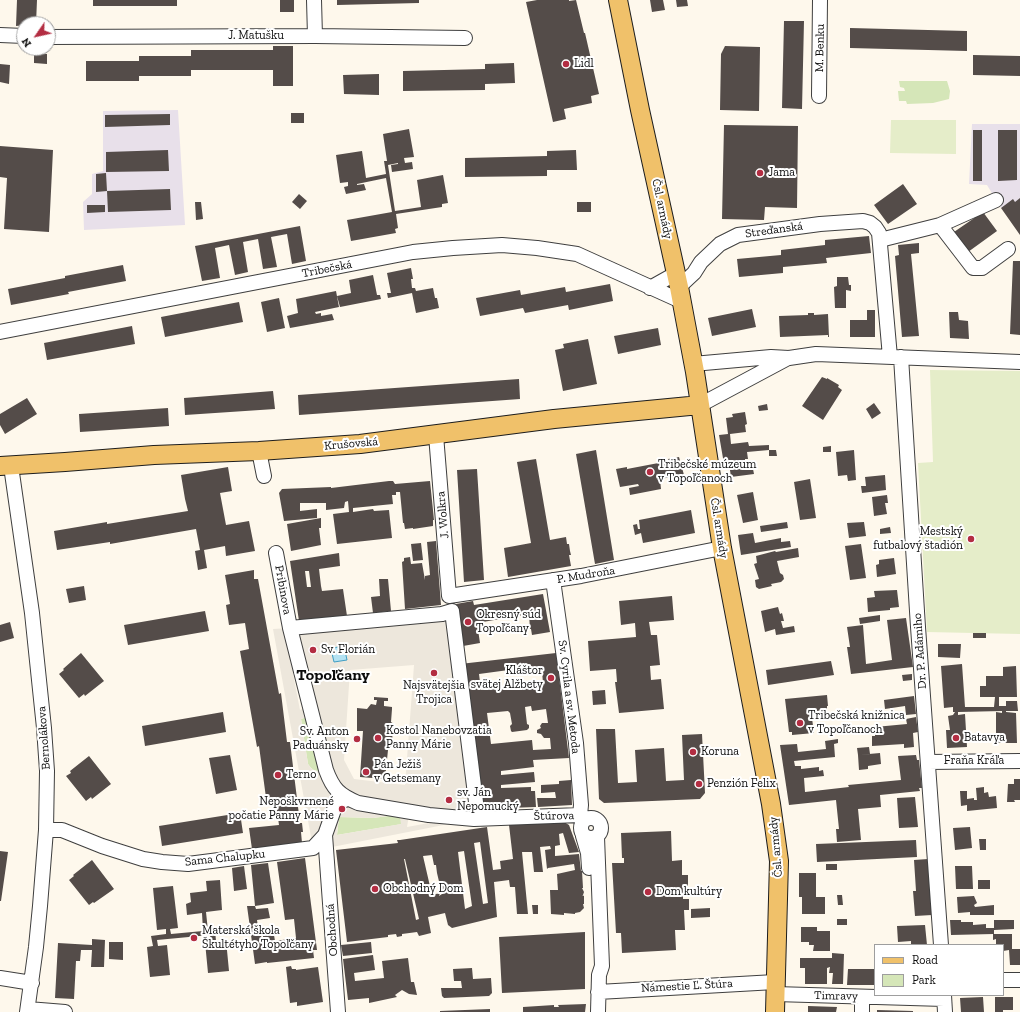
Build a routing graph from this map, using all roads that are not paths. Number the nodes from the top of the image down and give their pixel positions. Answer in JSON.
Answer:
{"nodes":[{"id":1,"x":314,"y":0,"type":"edge"},
{"id":2,"x":618,"y":0,"type":"edge"},
{"id":3,"x":820,"y":0,"type":"edge"},
{"id":4,"x":0,"y":35,"type":"edge"},
{"id":5,"x":16,"y":36,"type":"edge"},
{"id":6,"x":315,"y":36,"type":"junction"},
{"id":7,"x":56,"y":37,"type":"edge"},
{"id":8,"x":465,"y":38,"type":"dead end"},
{"id":9,"x":819,"y":96,"type":"dead end"},
{"id":10,"x":996,"y":200,"type":"dead end"},
{"id":11,"x":940,"y":225,"type":"junction"},
{"id":12,"x":880,"y":240,"type":"junction"},
{"id":13,"x":1008,"y":249,"type":"dead end"},
{"id":14,"x":678,"y":287,"type":"junction"},
{"id":15,"x":650,"y":288,"type":"junction"},
{"id":16,"x":0,"y":332,"type":"edge"},
{"id":17,"x":896,"y":357,"type":"junction"},
{"id":18,"x":789,"y":358,"type":"junction"},
{"id":19,"x":1020,"y":362,"type":"edge"},
{"id":20,"x":694,"y":364,"type":"junction"},
{"id":21,"x":700,"y":405,"type":"junction"},
{"id":22,"x":436,"y":435,"type":"junction"},
{"id":23,"x":259,"y":451,"type":"junction"},
{"id":24,"x":5,"y":466,"type":"edge"},
{"id":25,"x":264,"y":476,"type":"dead end"},
{"id":26,"x":722,"y":548,"type":"junction"},
{"id":27,"x":276,"y":553,"type":"dead end"},
{"id":28,"x":553,"y":580,"type":"junction"},
{"id":29,"x":449,"y":596,"type":"joint"},
{"id":30,"x":290,"y":628,"type":"junction"},
{"id":31,"x":1020,"y":761,"type":"edge"},
{"id":32,"x":928,"y":762,"type":"junction"},
{"id":33,"x":347,"y":799,"type":"junction"},
{"id":34,"x":476,"y":819,"type":"junction"},
{"id":35,"x":586,"y":828,"type":"junction"},
{"id":36,"x":46,"y":830,"type":"junction"},
{"id":37,"x":322,"y":844,"type":"junction"},
{"id":38,"x":941,"y":944,"type":"edge"},
{"id":39,"x":0,"y":978,"type":"edge"},
{"id":40,"x":1004,"y":980,"type":"edge"},
{"id":41,"x":1020,"y":980,"type":"edge"},
{"id":42,"x":32,"y":983,"type":"junction"},
{"id":43,"x":775,"y":988,"type":"junction"},
{"id":44,"x":598,"y":992,"type":"junction"},
{"id":45,"x":862,"y":997,"type":"junction"},
{"id":46,"x":945,"y":1002,"type":"edge"},
{"id":47,"x":27,"y":1011,"type":"edge"},
{"id":48,"x":65,"y":1012,"type":"edge"},
{"id":49,"x":338,"y":1012,"type":"edge"},
{"id":50,"x":598,"y":1012,"type":"edge"},
{"id":51,"x":775,"y":1012,"type":"edge"},
{"id":52,"x":862,"y":1012,"type":"edge"}],
"edges":[{"from":1,"to":6,"type":"street"},
{"from":2,"to":14,"type":"main road","name":"Čsl. armády"},
{"from":3,"to":9,"type":"street","name":"M. Benku"},
{"from":4,"to":5,"type":"street"},
{"from":6,"to":7,"type":"street","name":"J. Matušku"},
{"from":6,"to":8,"type":"street","name":"J. Matušku"},
{"from":10,"to":11,"type":"street"},
{"from":11,"to":12,"type":"street"},
{"from":11,"to":13,"type":"street"},
{"from":12,"to":14,"type":"street","name":"Streďanská"},
{"from":12,"to":17,"type":"street","name":"Streďanská"},
{"from":14,"to":15,"type":"street","name":"Tribečská"},
{"from":14,"to":15,"type":"street"},
{"from":14,"to":20,"type":"main road","name":"Čsl. armády"},
{"from":15,"to":16,"type":"street","name":"Tribečská"},
{"from":17,"to":18,"type":"street"},
{"from":17,"to":19,"type":"street"},
{"from":17,"to":32,"type":"street","name":"Dr. P. Adámiho"},
{"from":18,"to":20,"type":"street"},
{"from":18,"to":21,"type":"street"},
{"from":20,"to":21,"type":"main road","name":"Čsl. armády"},
{"from":21,"to":22,"type":"main road","name":"Krušovská"},
{"from":21,"to":26,"type":"main road","name":"Čsl. armády"},
{"from":22,"to":23,"type":"main road","name":"Krušovská"},
{"from":22,"to":29,"type":"street","name":"J. Wolkra"},
{"from":23,"to":24,"type":"main road","name":"Krušovská"},
{"from":23,"to":25,"type":"street"},
{"from":24,"to":36,"type":"street","name":"Bernolákova"},
{"from":26,"to":28,"type":"street","name":"P. Mudroňa"},
{"from":26,"to":43,"type":"main road","name":"Čsl. armády"},
{"from":27,"to":30,"type":"street","name":"Pribinova"},
{"from":28,"to":29,"type":"street","name":"P. Mudroňa"},
{"from":28,"to":35,"type":"street","name":"Sv. Cyrila a sv. Metoda"},
{"from":30,"to":33,"type":"street","name":"Pribinova"},
{"from":30,"to":34,"type":"street"},
{"from":31,"to":32,"type":"street","name":"Fraňa Kráľa"},
{"from":32,"to":38,"type":"street","name":"Dr. P. Adámiho"},
{"from":33,"to":34,"type":"street","name":"Štúrova"},
{"from":33,"to":37,"type":"street"},
{"from":34,"to":35,"type":"street","name":"Štúrova"},
{"from":35,"to":44,"type":"street","name":"Sv. Cyrila a sv. Metoda"},
{"from":36,"to":37,"type":"street","name":"Sama Chalupku"},
{"from":36,"to":42,"type":"street","name":"Bernolákova"},
{"from":37,"to":49,"type":"street","name":"Obchodná"},
{"from":39,"to":42,"type":"street"},
{"from":40,"to":41,"type":"street"},
{"from":42,"to":47,"type":"street","name":"Bernolákova"},
{"from":43,"to":44,"type":"street","name":"Námestie Ľ. Štúra"},
{"from":43,"to":45,"type":"street","name":"Timravy"},
{"from":43,"to":51,"type":"main road","name":"Čsl. armády"},
{"from":44,"to":50,"type":"street","name":"Sv. Cyrila a sv. Metoda"},
{"from":45,"to":46,"type":"street","name":"Timravy"},
{"from":45,"to":52,"type":"street"},
{"from":47,"to":48,"type":"street"}]}
